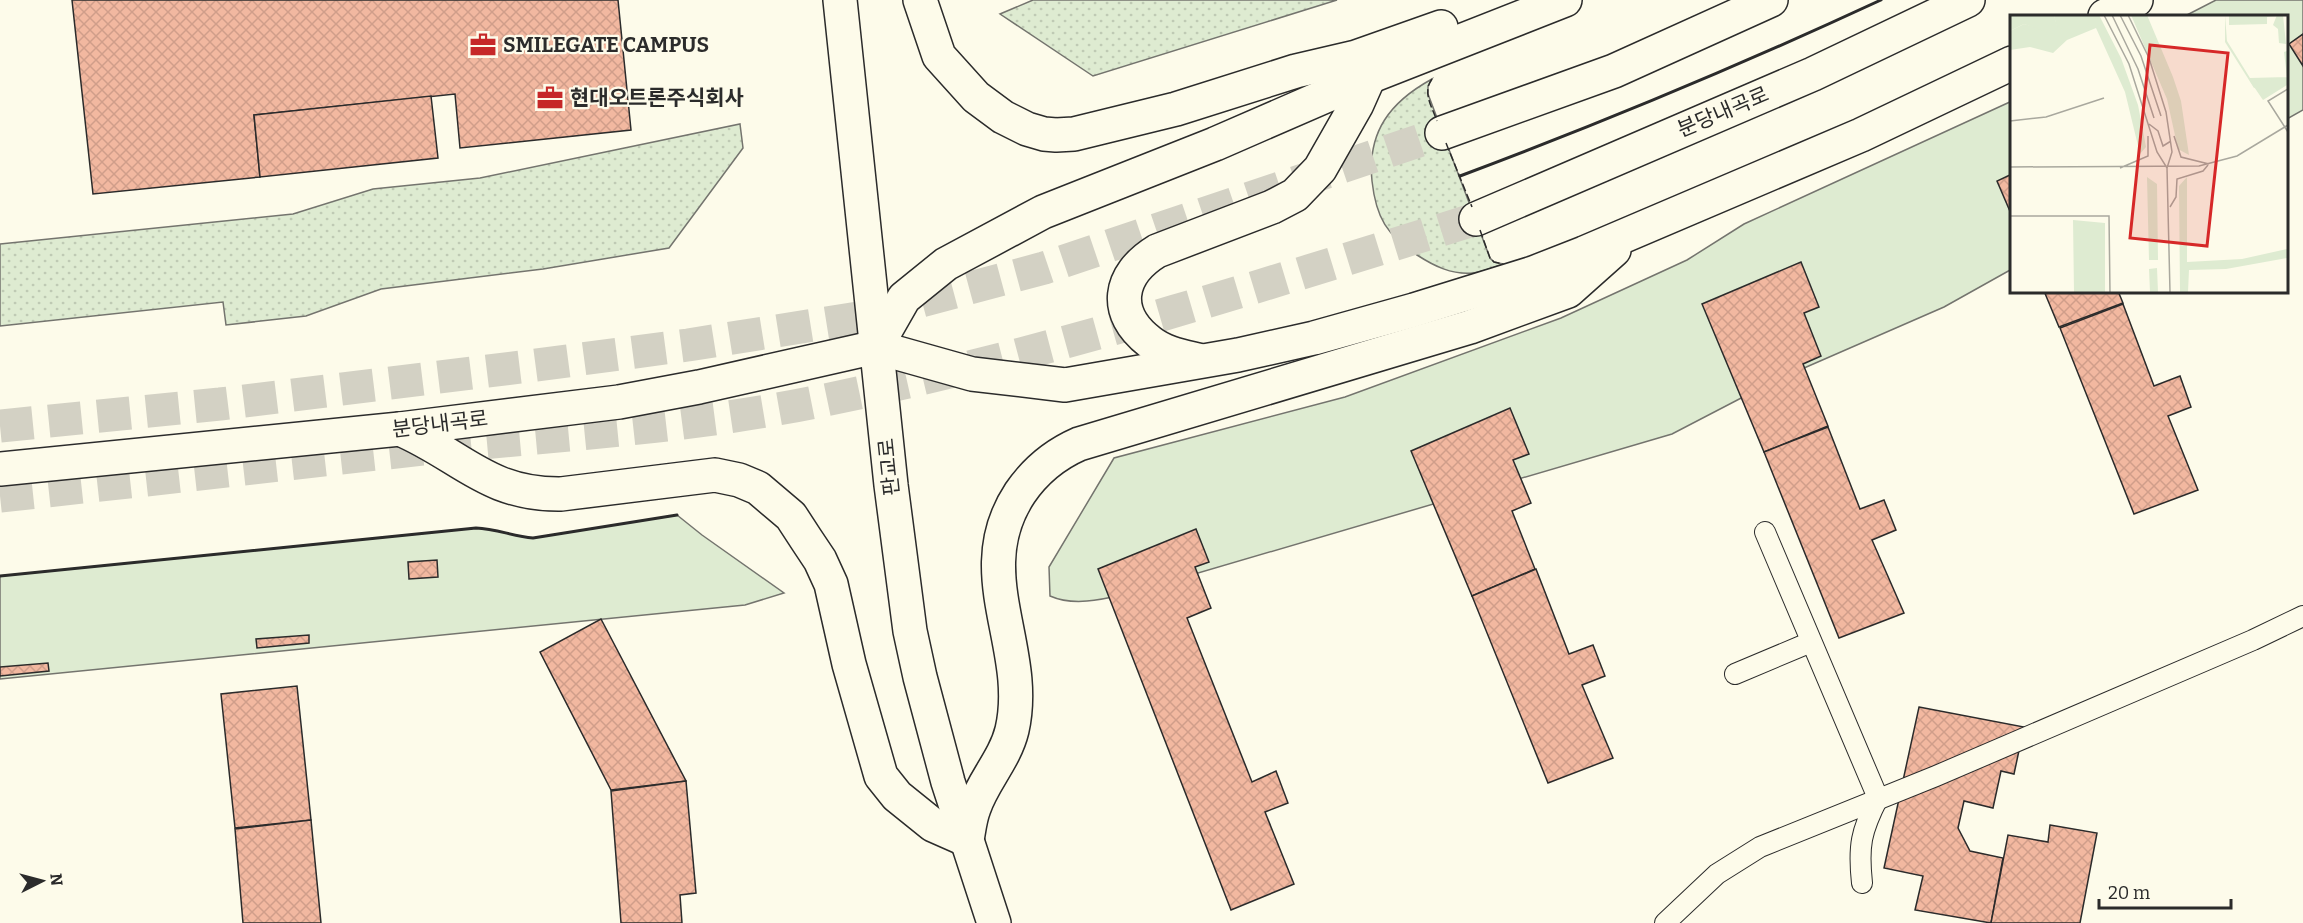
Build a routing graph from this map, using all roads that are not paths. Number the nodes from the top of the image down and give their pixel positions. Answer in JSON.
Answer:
{"nodes":[{"id":1,"x":840,"y":0,"type":"edge"},
{"id":2,"x":920,"y":0,"type":"edge"},
{"id":3,"x":1565,"y":0,"type":"edge"},
{"id":4,"x":1771,"y":0,"type":"edge"},
{"id":5,"x":1968,"y":0,"type":"edge"},
{"id":6,"x":2136,"y":0,"type":"edge"},
{"id":7,"x":2107,"y":15,"type":"edge"},
{"id":8,"x":1511,"y":22,"type":"junction"},
{"id":9,"x":2010,"y":64,"type":"edge"},
{"id":10,"x":1370,"y":77,"type":"junction"},
{"id":11,"x":1442,"y":133,"type":"tunnel mouth"},
{"id":12,"x":1476,"y":219,"type":"tunnel mouth"},
{"id":13,"x":1633,"y":232,"type":"junction"},
{"id":14,"x":876,"y":347,"type":"junction"},
{"id":15,"x":1202,"y":361,"type":"junction"},
{"id":16,"x":400,"y":429,"type":"junction"},
{"id":17,"x":0,"y":469,"type":"edge"},
{"id":18,"x":1765,"y":532,"type":"dead end"},
{"id":19,"x":2303,"y":616,"type":"edge"},
{"id":20,"x":1811,"y":642,"type":"junction"},
{"id":21,"x":1735,"y":674,"type":"dead end"},
{"id":22,"x":1878,"y":798,"type":"junction"},
{"id":23,"x":967,"y":840,"type":"junction"},
{"id":24,"x":1862,"y":884,"type":"dead end"},
{"id":25,"x":994,"y":923,"type":"edge"},
{"id":26,"x":1665,"y":923,"type":"edge"}],
"edges":[{"from":1,"to":14,"type":"main road","name":"판교로"},
{"from":2,"to":8,"type":"main road"},
{"from":3,"to":8,"type":"main road"},
{"from":4,"to":11,"type":"main road"},
{"from":5,"to":12,"type":"main road","name":"분당내곡로"},
{"from":6,"to":7,"type":"main road"},
{"from":8,"to":10,"type":"main road"},
{"from":9,"to":13,"type":"main road"},
{"from":10,"to":14,"type":"main road"},
{"from":10,"to":15,"type":"main road"},
{"from":13,"to":15,"type":"main road"},
{"from":13,"to":23,"type":"main road"},
{"from":14,"to":15,"type":"main road"},
{"from":14,"to":16,"type":"main road","name":"분당내곡로"},
{"from":14,"to":23,"type":"main road","name":"판교로"},
{"from":16,"to":17,"type":"main road","name":"분당내곡로"},
{"from":16,"to":23,"type":"main road"},
{"from":18,"to":20,"type":"lane"},
{"from":19,"to":22,"type":"lane"},
{"from":20,"to":21,"type":"lane"},
{"from":20,"to":22,"type":"lane"},
{"from":22,"to":24,"type":"lane"},
{"from":22,"to":26,"type":"lane"},
{"from":23,"to":25,"type":"main road","name":"판교로"}]}
